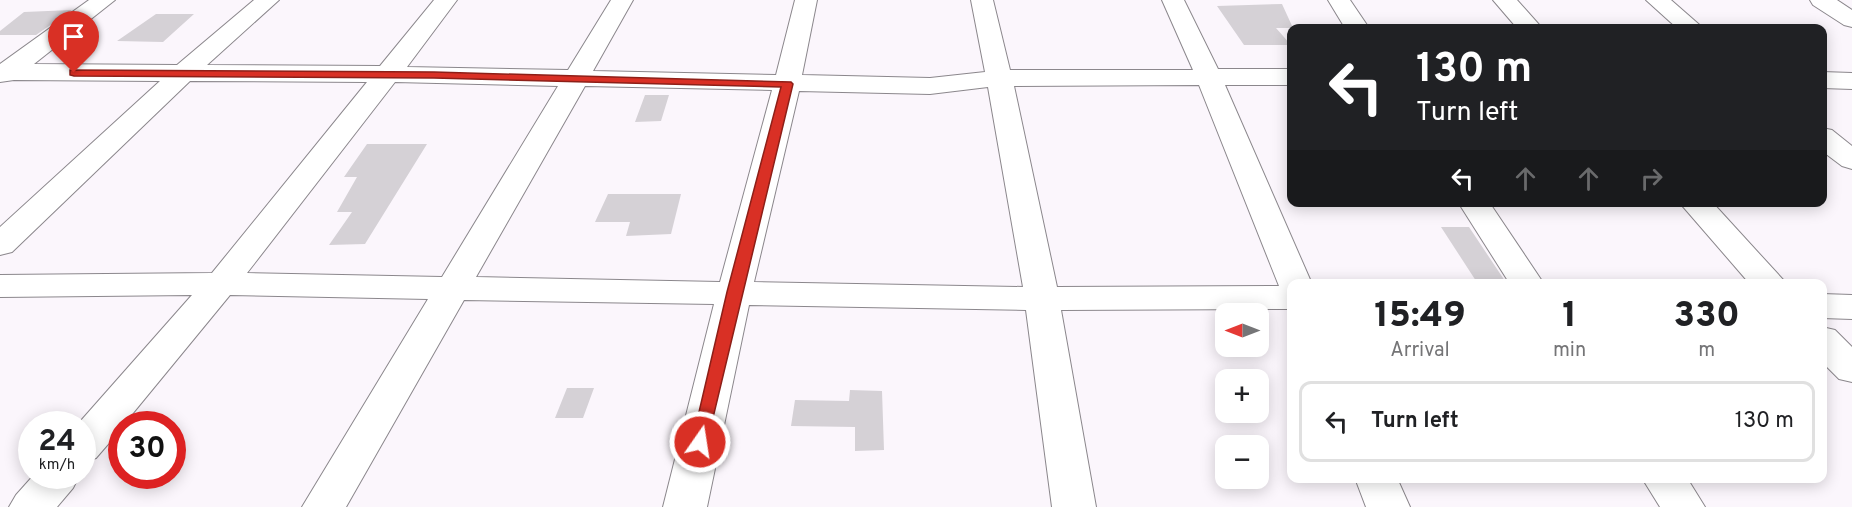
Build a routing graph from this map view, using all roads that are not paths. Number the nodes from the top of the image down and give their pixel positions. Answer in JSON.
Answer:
{"nodes":[{"id":1,"x":104,"y":0,"type":"edge"},
{"id":2,"x":268,"y":0,"type":"edge"},
{"id":3,"x":446,"y":0,"type":"edge"},
{"id":4,"x":622,"y":0,"type":"edge"},
{"id":5,"x":806,"y":0,"type":"edge"},
{"id":6,"x":982,"y":0,"type":"edge"},
{"id":7,"x":1173,"y":0,"type":"edge"},
{"id":8,"x":1339,"y":0,"type":"edge"},
{"id":9,"x":1504,"y":0,"type":"edge"},
{"id":10,"x":1658,"y":0,"type":"edge"},
{"id":11,"x":1821,"y":0,"type":"edge"},
{"id":12,"x":1852,"y":20,"type":"edge"},
{"id":13,"x":1354,"y":24,"type":"edge"},
{"id":14,"x":1526,"y":24,"type":"edge"},
{"id":15,"x":1686,"y":24,"type":"edge"},
{"id":16,"x":3,"y":74,"type":"edge"},
{"id":17,"x":182,"y":74,"type":"junction"},
{"id":18,"x":386,"y":74,"type":"junction"},
{"id":19,"x":577,"y":77,"type":"junction"},
{"id":20,"x":1287,"y":77,"type":"edge"},
{"id":21,"x":998,"y":78,"type":"junction"},
{"id":22,"x":1209,"y":78,"type":"junction"},
{"id":23,"x":1827,"y":80,"type":"edge"},
{"id":24,"x":1852,"y":81,"type":"edge"},
{"id":25,"x":787,"y":84,"type":"junction"},
{"id":26,"x":1827,"y":140,"type":"edge"},
{"id":27,"x":1852,"y":160,"type":"edge"},
{"id":28,"x":1476,"y":207,"type":"edge"},
{"id":29,"x":1699,"y":207,"type":"edge"},
{"id":30,"x":0,"y":245,"type":"edge"},
{"id":31,"x":1293,"y":279,"type":"edge"},
{"id":32,"x":1524,"y":279,"type":"edge"},
{"id":33,"x":1765,"y":279,"type":"edge"},
{"id":34,"x":221,"y":284,"type":"junction"},
{"id":35,"x":0,"y":286,"type":"edge"},
{"id":36,"x":455,"y":287,"type":"junction"},
{"id":37,"x":734,"y":292,"type":"junction"},
{"id":38,"x":1287,"y":297,"type":"edge"},
{"id":39,"x":1042,"y":299,"type":"junction"},
{"id":40,"x":1827,"y":306,"type":"edge"},
{"id":41,"x":1852,"y":307,"type":"edge"},
{"id":42,"x":1827,"y":344,"type":"edge"},
{"id":43,"x":1852,"y":369,"type":"edge"},
{"id":44,"x":96,"y":431,"type":"edge"},
{"id":45,"x":1378,"y":483,"type":"edge"},
{"id":46,"x":1667,"y":483,"type":"edge"},
{"id":47,"x":47,"y":489,"type":"edge"},
{"id":48,"x":31,"y":507,"type":"edge"},
{"id":49,"x":324,"y":507,"type":"edge"},
{"id":50,"x":685,"y":507,"type":"edge"},
{"id":51,"x":1074,"y":507,"type":"edge"},
{"id":52,"x":1388,"y":507,"type":"edge"},
{"id":53,"x":1683,"y":507,"type":"edge"}],
"edges":[{"from":1,"to":16,"type":"street"},
{"from":2,"to":17,"type":"street"},
{"from":3,"to":18,"type":"street"},
{"from":4,"to":19,"type":"street"},
{"from":5,"to":25,"type":"street"},
{"from":6,"to":21,"type":"street"},
{"from":7,"to":22,"type":"street"},
{"from":8,"to":13,"type":"street"},
{"from":9,"to":14,"type":"street"},
{"from":10,"to":15,"type":"street"},
{"from":11,"to":12,"type":"street"},
{"from":16,"to":17,"type":"street"},
{"from":17,"to":18,"type":"street"},
{"from":17,"to":30,"type":"street"},
{"from":18,"to":19,"type":"street"},
{"from":18,"to":34,"type":"street"},
{"from":19,"to":25,"type":"street"},
{"from":19,"to":36,"type":"street"},
{"from":20,"to":22,"type":"street"},
{"from":21,"to":22,"type":"street"},
{"from":21,"to":25,"type":"street"},
{"from":21,"to":39,"type":"street"},
{"from":22,"to":31,"type":"street"},
{"from":23,"to":24,"type":"street"},
{"from":25,"to":37,"type":"street"},
{"from":26,"to":27,"type":"street"},
{"from":28,"to":32,"type":"street"},
{"from":29,"to":33,"type":"street"},
{"from":34,"to":35,"type":"street"},
{"from":34,"to":36,"type":"street"},
{"from":34,"to":44,"type":"street"},
{"from":36,"to":37,"type":"street"},
{"from":36,"to":49,"type":"street"},
{"from":37,"to":39,"type":"street"},
{"from":37,"to":50,"type":"street"},
{"from":38,"to":39,"type":"street"},
{"from":39,"to":51,"type":"street"},
{"from":40,"to":41,"type":"street"},
{"from":42,"to":43,"type":"street"},
{"from":45,"to":52,"type":"street"},
{"from":46,"to":53,"type":"street"},
{"from":47,"to":48,"type":"street"}]}
